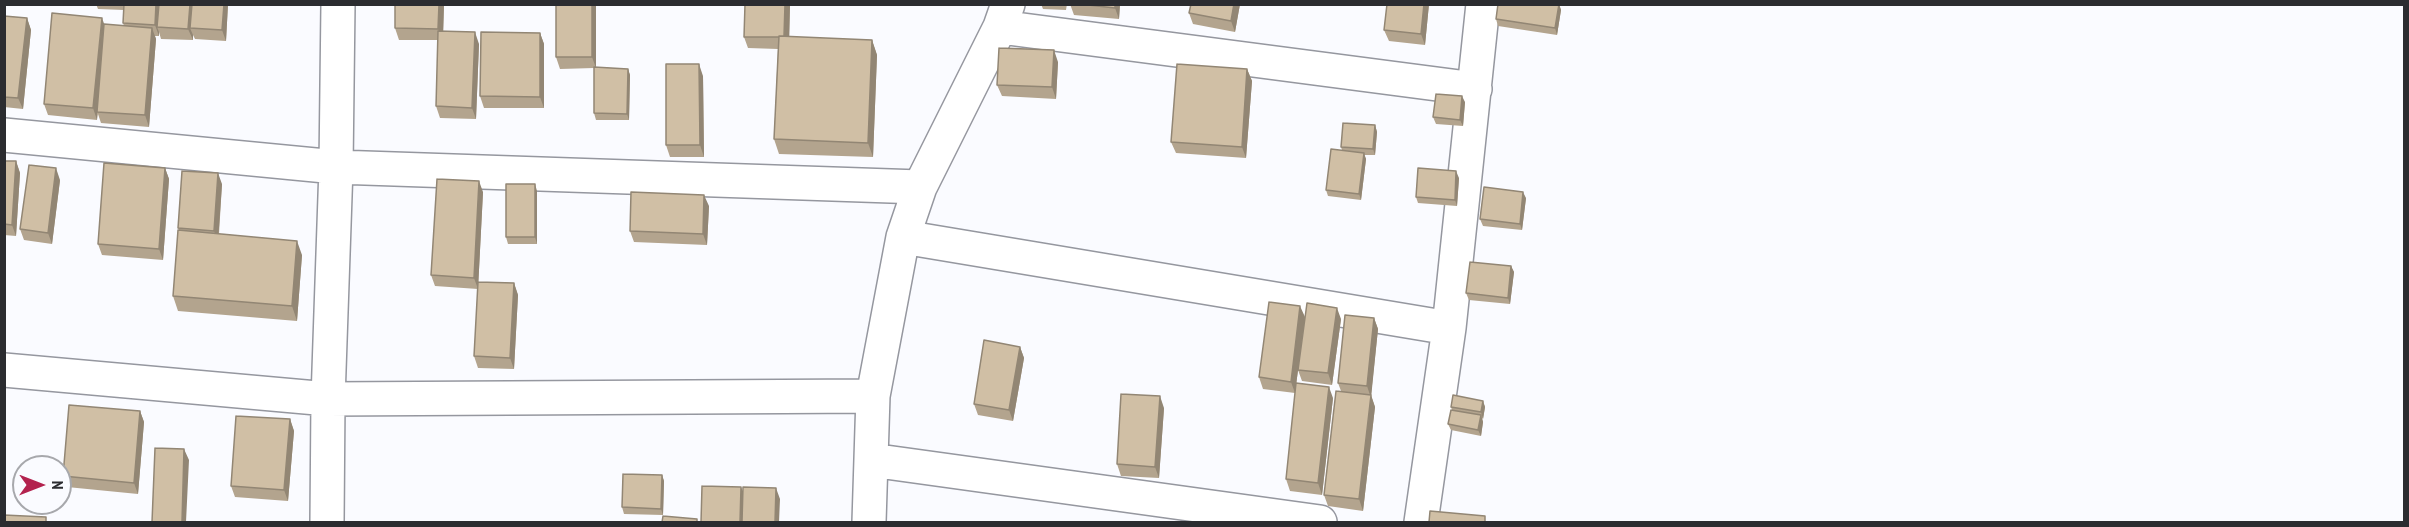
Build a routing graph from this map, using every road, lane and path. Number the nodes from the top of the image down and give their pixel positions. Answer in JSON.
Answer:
{"nodes":[{"id":1,"x":339,"y":4,"type":"edge"},
{"id":2,"x":1484,"y":4,"type":"edge"},
{"id":3,"x":1004,"y":16,"type":"edge"},
{"id":4,"x":1475,"y":89,"type":"junction"},
{"id":5,"x":4,"y":135,"type":"edge"},
{"id":6,"x":336,"y":167,"type":"junction"},
{"id":7,"x":920,"y":187,"type":"junction"},
{"id":8,"x":903,"y":237,"type":"junction"},
{"id":9,"x":1449,"y":328,"type":"junction"},
{"id":10,"x":4,"y":370,"type":"edge"},
{"id":11,"x":873,"y":396,"type":"junction"},
{"id":12,"x":327,"y":399,"type":"junction"},
{"id":13,"x":871,"y":460,"type":"junction"},
{"id":14,"x":327,"y":522,"type":"edge"},
{"id":15,"x":869,"y":522,"type":"edge"},
{"id":16,"x":1320,"y":522,"type":"edge"},
{"id":17,"x":1421,"y":522,"type":"edge"}],
"edges":[{"from":1,"to":6,"type":"street"},
{"from":2,"to":4,"type":"street"},
{"from":3,"to":4,"type":"street"},
{"from":3,"to":7,"type":"street"},
{"from":4,"to":9,"type":"street"},
{"from":5,"to":6,"type":"street"},
{"from":6,"to":7,"type":"street"},
{"from":6,"to":12,"type":"street"},
{"from":7,"to":8,"type":"street"},
{"from":8,"to":9,"type":"street"},
{"from":8,"to":11,"type":"street"},
{"from":9,"to":17,"type":"street"},
{"from":10,"to":12,"type":"street"},
{"from":11,"to":12,"type":"street"},
{"from":11,"to":13,"type":"street"},
{"from":12,"to":14,"type":"street"},
{"from":13,"to":15,"type":"street"},
{"from":13,"to":16,"type":"street"}]}
